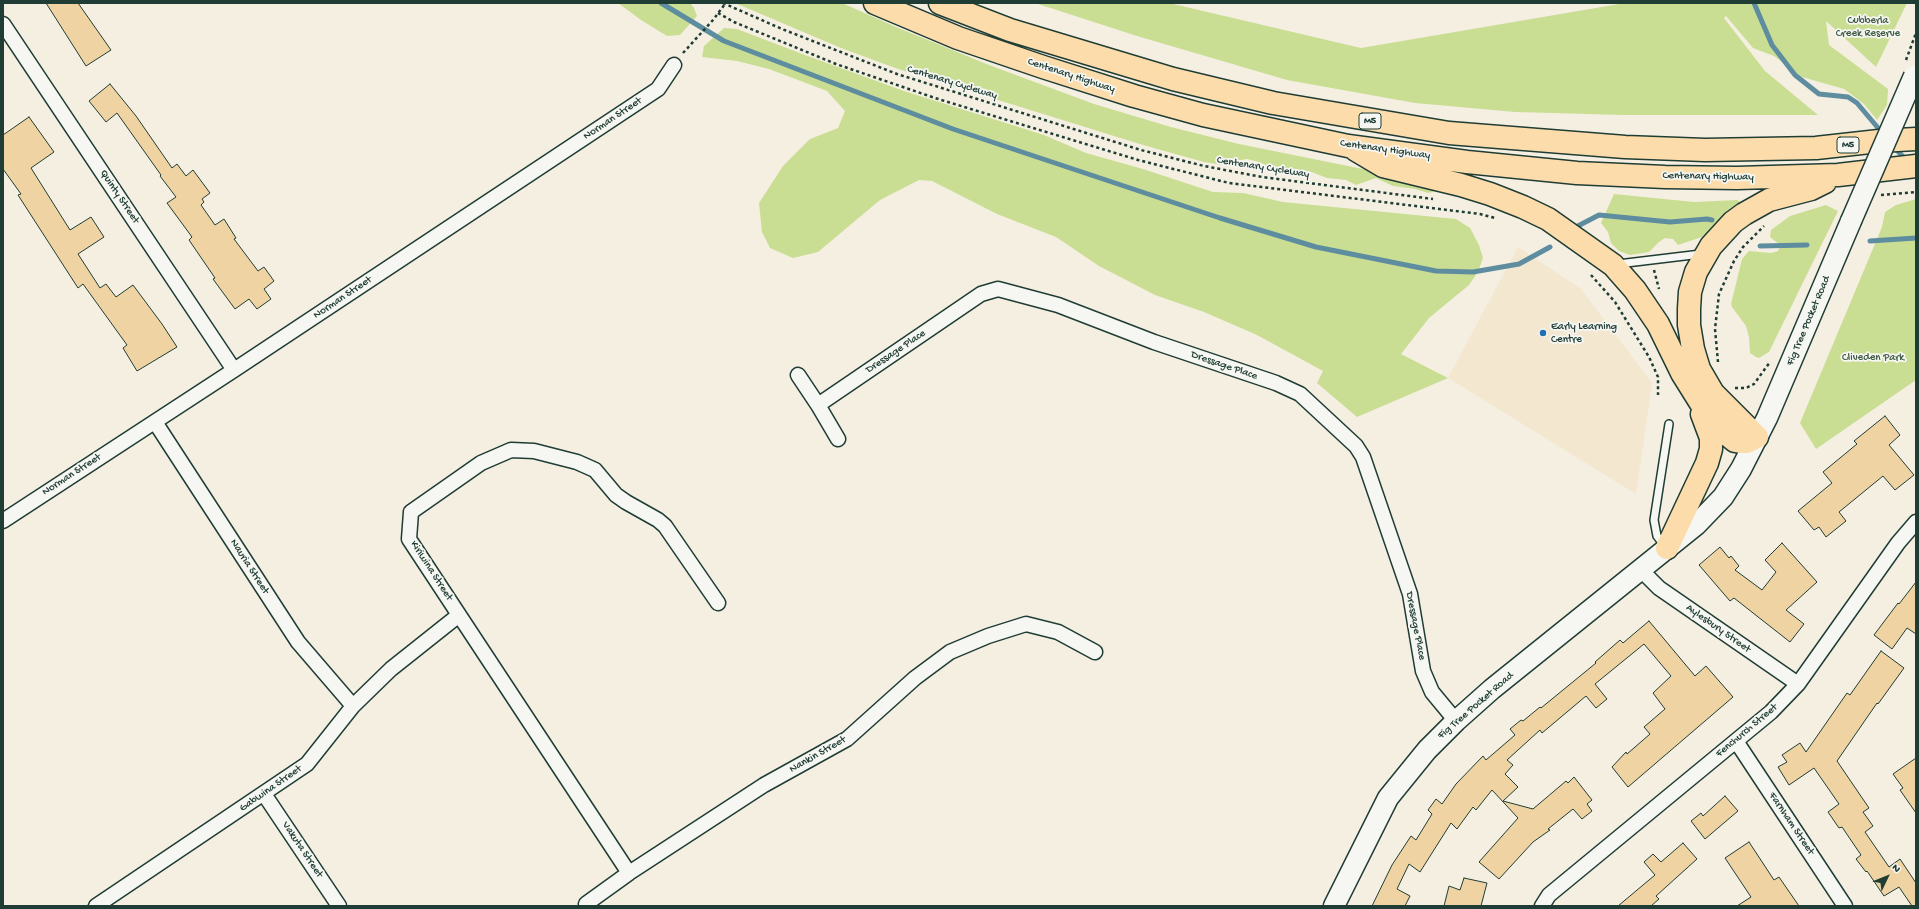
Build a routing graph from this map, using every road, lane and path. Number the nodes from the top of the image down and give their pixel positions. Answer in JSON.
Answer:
{"nodes":[{"id":1,"x":724,"y":3,"type":"edge"},
{"id":2,"x":875,"y":3,"type":"edge"},
{"id":3,"x":940,"y":3,"type":"edge"},
{"id":4,"x":718,"y":13,"type":"junction"},
{"id":5,"x":3,"y":24,"type":"edge"},
{"id":6,"x":1916,"y":33,"type":"edge"},
{"id":7,"x":687,"y":46,"type":"dead end"},
{"id":8,"x":674,"y":65,"type":"dead end"},
{"id":9,"x":1912,"y":70,"type":"edge"},
{"id":10,"x":1916,"y":139,"type":"edge"},
{"id":11,"x":1348,"y":146,"type":"junction"},
{"id":12,"x":1916,"y":166,"type":"edge"},
{"id":13,"x":1838,"y":176,"type":"junction"},
{"id":14,"x":1915,"y":193,"type":"edge"},
{"id":15,"x":1878,"y":196,"type":"dead end"},
{"id":16,"x":1435,"y":200,"type":"dead end"},
{"id":17,"x":1501,"y":220,"type":"dead end"},
{"id":18,"x":1767,"y":224,"type":"dead end"},
{"id":19,"x":1706,"y":254,"type":"junction"},
{"id":20,"x":1614,"y":265,"type":"junction"},
{"id":21,"x":1587,"y":271,"type":"dead end"},
{"id":22,"x":1770,"y":360,"type":"dead end"},
{"id":23,"x":1720,"y":369,"type":"dead end"},
{"id":24,"x":234,"y":370,"type":"junction"},
{"id":25,"x":798,"y":375,"type":"dead end"},
{"id":26,"x":1729,"y":384,"type":"dead end"},
{"id":27,"x":1691,"y":388,"type":"junction"},
{"id":28,"x":1658,"y":394,"type":"dead end"},
{"id":29,"x":818,"y":405,"type":"junction"},
{"id":30,"x":155,"y":422,"type":"junction"},
{"id":31,"x":1669,"y":424,"type":"dead end"},
{"id":32,"x":1757,"y":437,"type":"junction"},
{"id":33,"x":838,"y":440,"type":"dead end"},
{"id":34,"x":3,"y":520,"type":"edge"},
{"id":35,"x":1916,"y":522,"type":"edge"},
{"id":36,"x":1667,"y":548,"type":"junction"},
{"id":37,"x":1642,"y":570,"type":"junction"},
{"id":38,"x":718,"y":603,"type":"dead end"},
{"id":39,"x":459,"y":615,"type":"junction"},
{"id":40,"x":1095,"y":652,"type":"dead end"},
{"id":41,"x":1798,"y":684,"type":"junction"},
{"id":42,"x":353,"y":706,"type":"junction"},
{"id":43,"x":1456,"y":721,"type":"junction"},
{"id":44,"x":1736,"y":741,"type":"junction"},
{"id":45,"x":264,"y":794,"type":"junction"},
{"id":46,"x":629,"y":873,"type":"junction"},
{"id":47,"x":586,"y":904,"type":"dead end"},
{"id":48,"x":96,"y":906,"type":"edge"},
{"id":49,"x":339,"y":906,"type":"edge"},
{"id":50,"x":1334,"y":906,"type":"edge"},
{"id":51,"x":1542,"y":906,"type":"edge"},
{"id":52,"x":1846,"y":906,"type":"edge"}],
"edges":[{"from":1,"to":4,"type":"path"},
{"from":1,"to":16,"type":"path","name":"Centenary Cycleway"},
{"from":2,"to":11,"type":"highway","name":"Centenary Highway"},
{"from":3,"to":10,"type":"highway","number":"M5"},
{"from":4,"to":7,"type":"path"},
{"from":4,"to":17,"type":"path"},
{"from":5,"to":24,"type":"street","name":"Quinty Street"},
{"from":6,"to":9,"type":"path"},
{"from":8,"to":24,"type":"street","name":"Norman Street"},
{"from":9,"to":32,"type":"main road","name":"Fig Tree Pocket Road","bridge":true},
{"from":11,"to":13,"type":"highway","name":"Centenary Highway"},
{"from":11,"to":20,"type":"highway"},
{"from":12,"to":13,"type":"highway","name":"Centenary Highway"},
{"from":13,"to":19,"type":"highway"},
{"from":14,"to":15,"type":"path"},
{"from":18,"to":23,"type":"path"},
{"from":19,"to":20,"type":"lane"},
{"from":19,"to":32,"type":"highway"},
{"from":20,"to":27,"type":"highway"},
{"from":21,"to":28,"type":"path"},
{"from":22,"to":26,"type":"path"},
{"from":24,"to":30,"type":"street","name":"Norman Street"},
{"from":25,"to":29,"type":"street"},
{"from":27,"to":32,"type":"highway"},
{"from":27,"to":36,"type":"highway"},
{"from":29,"to":33,"type":"street"},
{"from":29,"to":43,"type":"street","name":"Dressage Place"},
{"from":30,"to":34,"type":"street","name":"Norman Street"},
{"from":30,"to":42,"type":"street","name":"Nauria Street"},
{"from":31,"to":36,"type":"lane"},
{"from":32,"to":36,"type":"main road","name":"Fig Tree Pocket Road"},
{"from":35,"to":41,"type":"street","name":"Fenchurch Street"},
{"from":36,"to":37,"type":"main road","name":"Fig Tree Pocket Road"},
{"from":37,"to":41,"type":"street","name":"Aylesbury Street"},
{"from":37,"to":43,"type":"main road","name":"Fig Tree Pocket Road"},
{"from":38,"to":39,"type":"street","name":"Kiriwina Street"},
{"from":39,"to":42,"type":"street","name":"Gabwina Street"},
{"from":39,"to":46,"type":"street","name":"Kiriwina Street"},
{"from":40,"to":46,"type":"street","name":"Nankin Street"},
{"from":41,"to":44,"type":"street","name":"Fenchurch Street"},
{"from":42,"to":45,"type":"street","name":"Gabwina Street"},
{"from":43,"to":50,"type":"main road","name":"Fig Tree Pocket Road"},
{"from":44,"to":51,"type":"street","name":"Fenchurch Street"},
{"from":44,"to":52,"type":"street","name":"Farnham Street"},
{"from":45,"to":48,"type":"street","name":"Gabwina Street"},
{"from":45,"to":49,"type":"street","name":"Vakuta Street"},
{"from":46,"to":47,"type":"street","name":"Nankin Street"}]}
